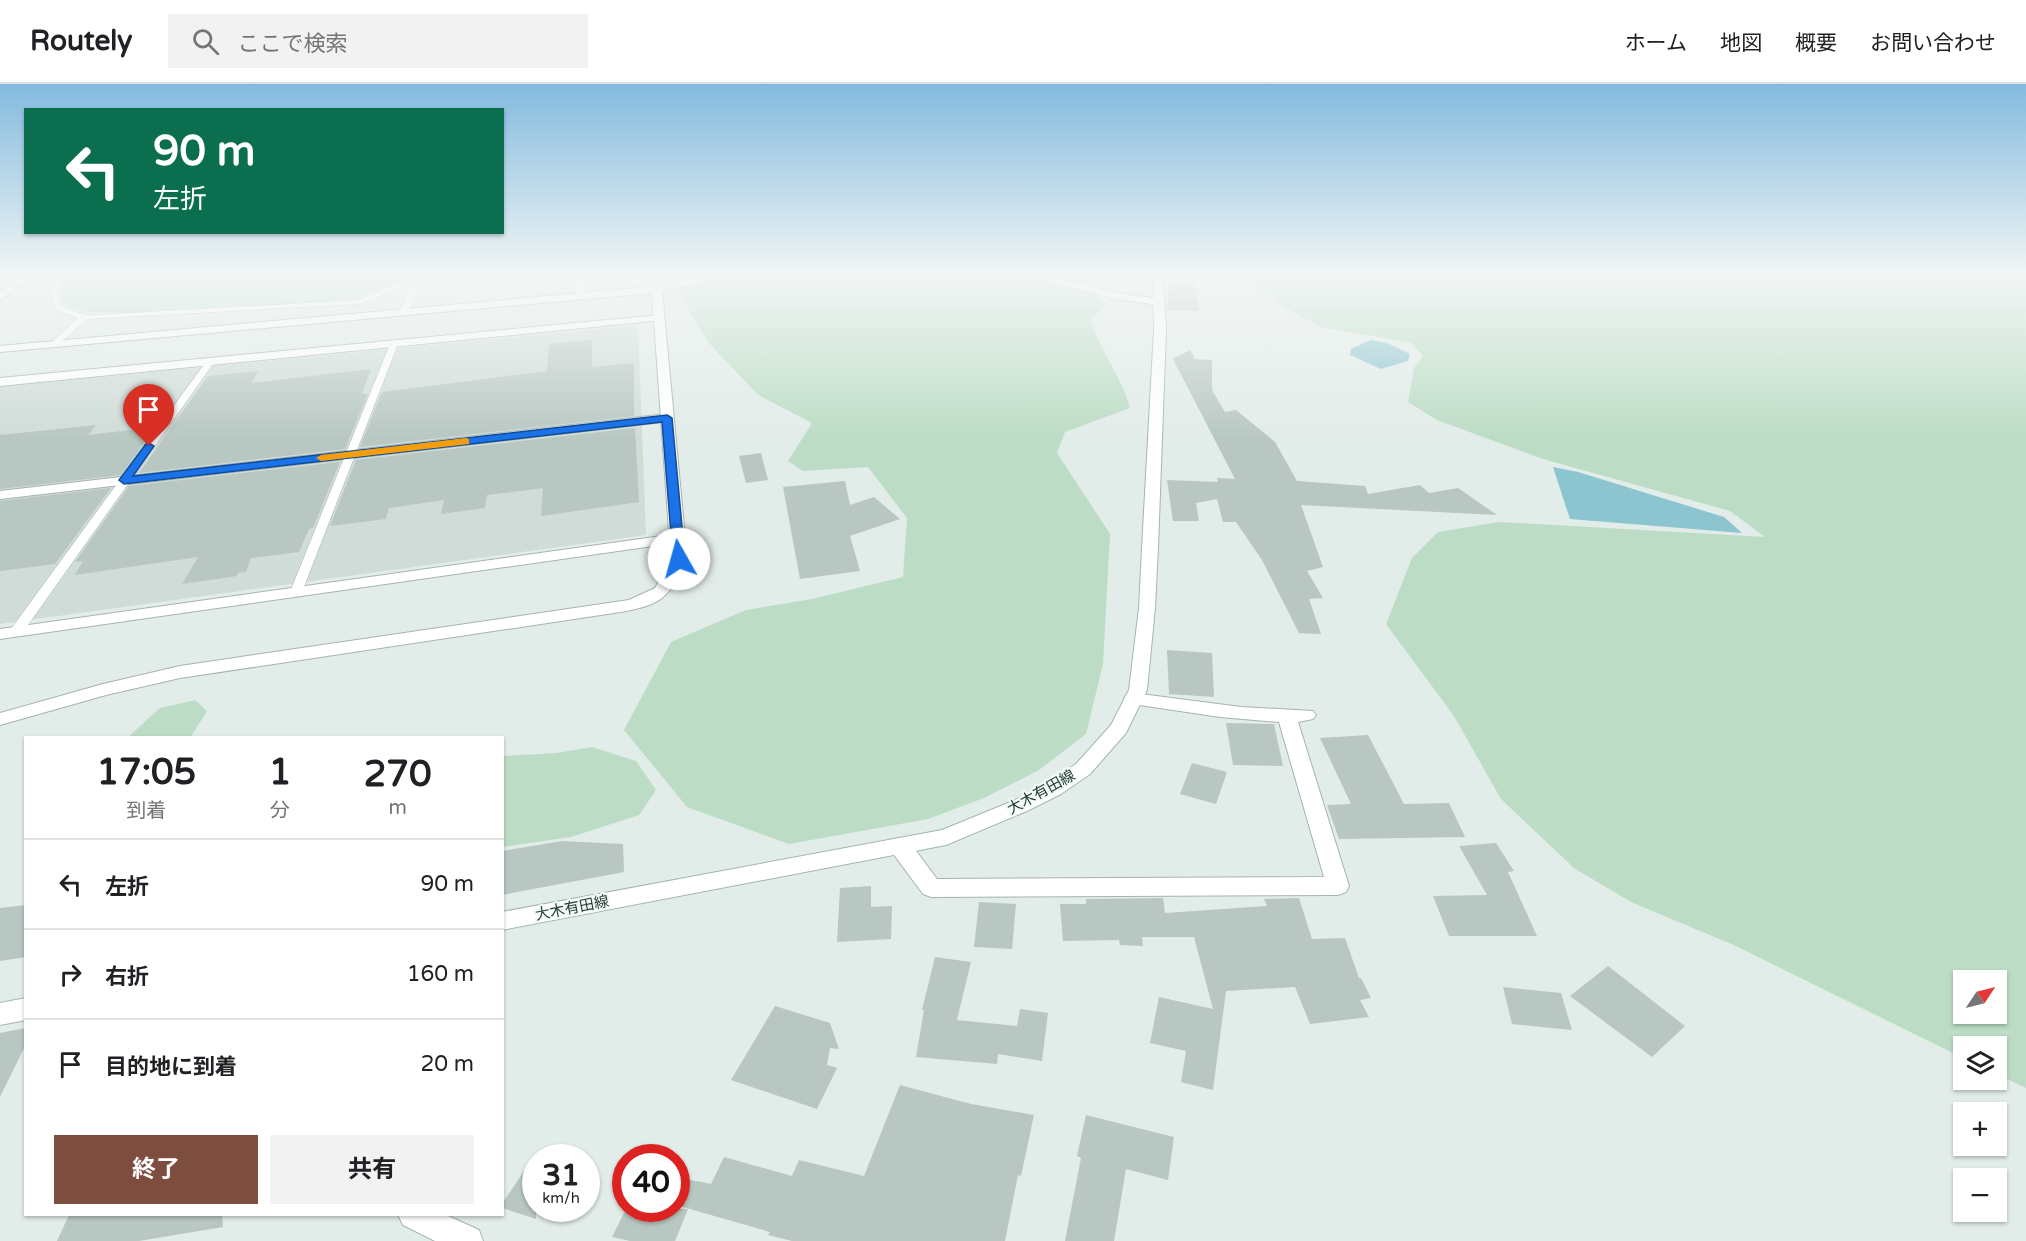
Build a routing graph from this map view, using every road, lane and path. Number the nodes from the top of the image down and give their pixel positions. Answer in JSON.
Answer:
{"nodes":[{"id":1,"x":68,"y":332,"type":"edge"},
{"id":2,"x":186,"y":332,"type":"edge"},
{"id":3,"x":516,"y":332,"type":"edge"},
{"id":4,"x":660,"y":332,"type":"edge"},
{"id":5,"x":1158,"y":332,"type":"edge"},
{"id":6,"x":55,"y":344,"type":"junction"},
{"id":7,"x":394,"y":344,"type":"junction"},
{"id":8,"x":0,"y":349,"type":"edge"},
{"id":9,"x":211,"y":361,"type":"junction"},
{"id":10,"x":0,"y":382,"type":"edge"},
{"id":11,"x":667,"y":418,"type":"junction"},
{"id":12,"x":349,"y":455,"type":"junction"},
{"id":13,"x":124,"y":480,"type":"junction"},
{"id":14,"x":0,"y":495,"type":"edge"},
{"id":15,"x":676,"y":539,"type":"junction"},
{"id":16,"x":296,"y":592,"type":"junction"},
{"id":17,"x":8,"y":633,"type":"edge"},
{"id":18,"x":1133,"y":699,"type":"junction"},
{"id":19,"x":0,"y":718,"type":"edge"},
{"id":20,"x":900,"y":846,"type":"junction"},
{"id":21,"x":504,"y":921,"type":"edge"},
{"id":22,"x":24,"y":1009,"type":"edge"},
{"id":23,"x":0,"y":1014,"type":"edge"},
{"id":24,"x":415,"y":1216,"type":"edge"},
{"id":25,"x":468,"y":1241,"type":"edge"}],
"edges":[{"from":1,"to":6,"type":"lane"},
{"from":2,"to":6,"type":"street"},
{"from":3,"to":7,"type":"street"},
{"from":4,"to":11,"type":"street"},
{"from":5,"to":18,"type":"street","name":"大木有田線"},
{"from":6,"to":8,"type":"street"},
{"from":7,"to":9,"type":"street"},
{"from":7,"to":12,"type":"lane"},
{"from":9,"to":10,"type":"street"},
{"from":9,"to":13,"type":"lane"},
{"from":11,"to":12,"type":"street"},
{"from":11,"to":15,"type":"street"},
{"from":12,"to":13,"type":"street"},
{"from":12,"to":16,"type":"lane"},
{"from":13,"to":14,"type":"street"},
{"from":13,"to":17,"type":"lane"},
{"from":15,"to":16,"type":"street"},
{"from":15,"to":19,"type":"street"},
{"from":16,"to":17,"type":"street"},
{"from":18,"to":20,"type":"street","name":"大木有田線"},
{"from":18,"to":20,"type":"street"},
{"from":20,"to":21,"type":"street","name":"大木有田線"},
{"from":22,"to":23,"type":"street"},
{"from":24,"to":25,"type":"street"}]}
